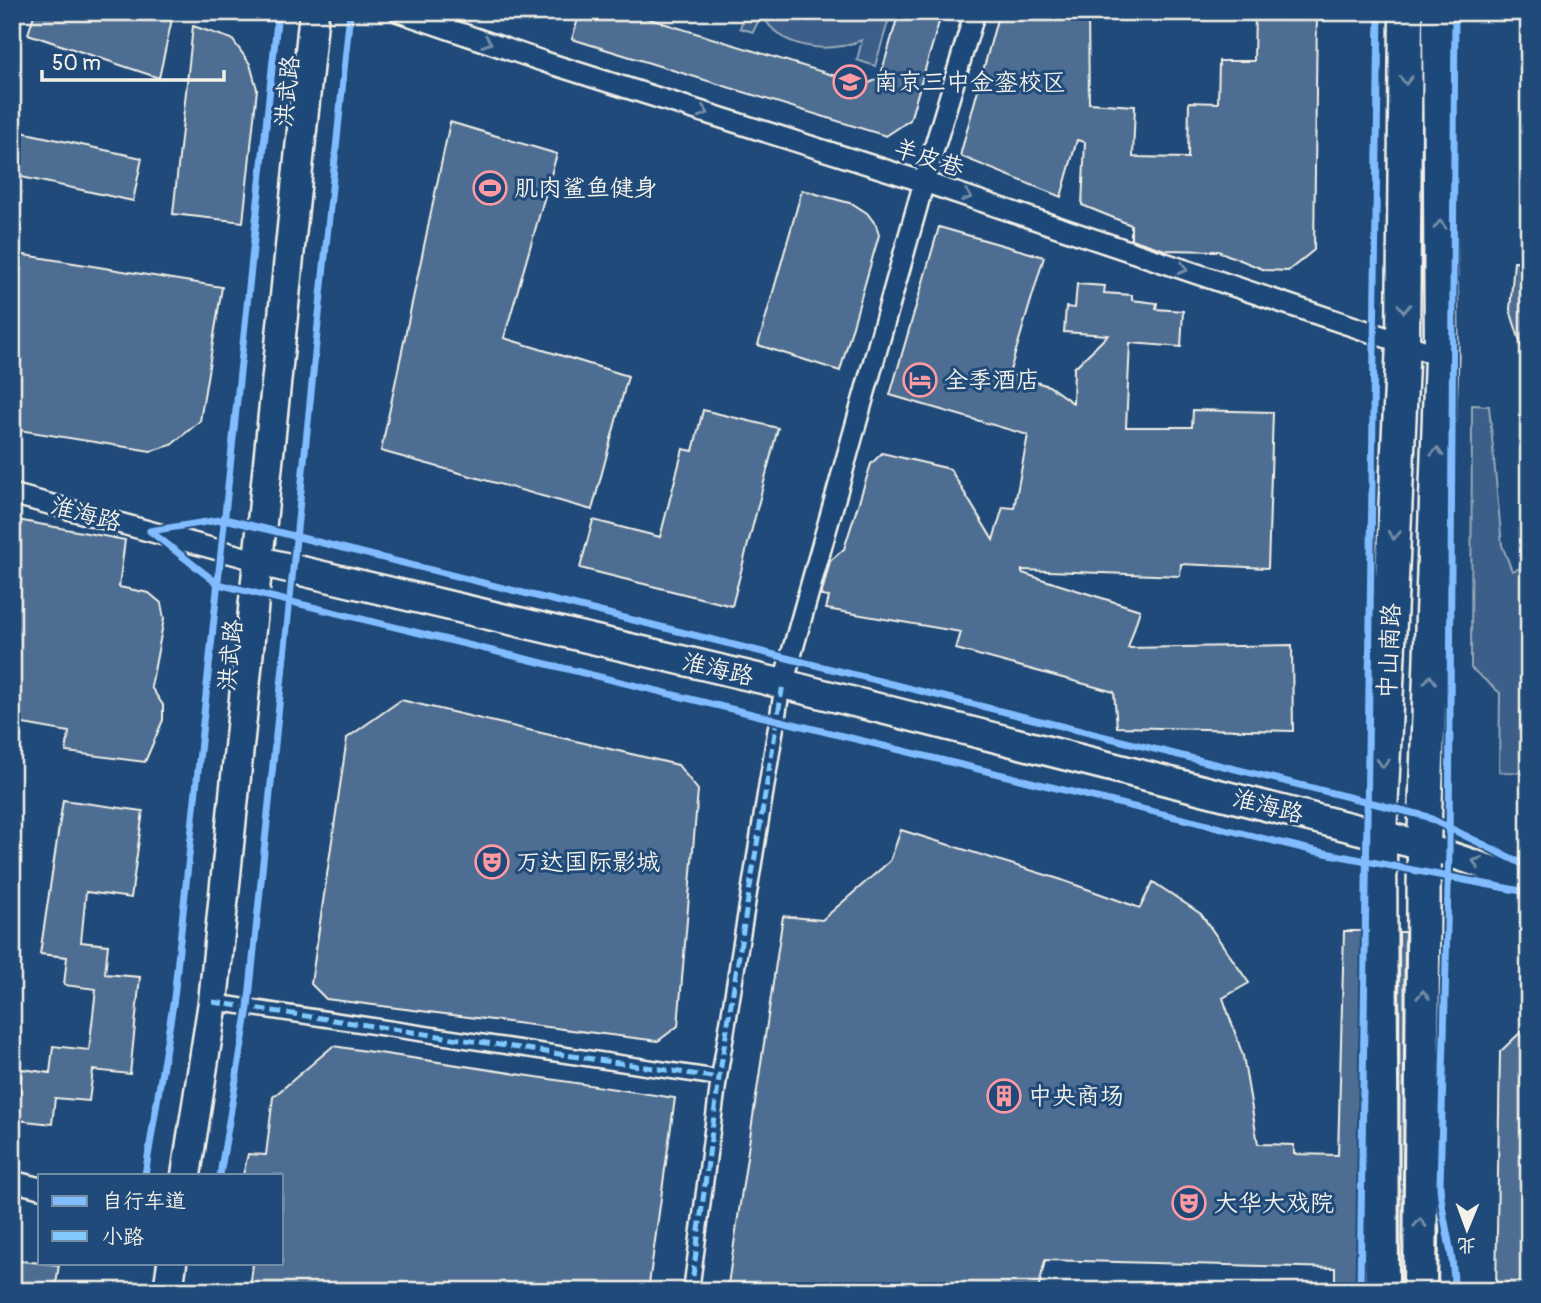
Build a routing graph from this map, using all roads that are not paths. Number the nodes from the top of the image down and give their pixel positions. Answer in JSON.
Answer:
{"nodes":[{"id":1,"x":314,"y":12,"type":"edge"},
{"id":2,"x":399,"y":12,"type":"edge"},
{"id":3,"x":975,"y":12,"type":"edge"},
{"id":4,"x":1406,"y":12,"type":"edge"},
{"id":5,"x":1439,"y":12,"type":"edge"},
{"id":6,"x":924,"y":182,"type":"junction"},
{"id":7,"x":1403,"y":343,"type":"junction"},
{"id":8,"x":1441,"y":356,"type":"junction"},
{"id":9,"x":12,"y":494,"type":"edge"},
{"id":10,"x":259,"y":561,"type":"junction"},
{"id":11,"x":783,"y":684,"type":"junction"},
{"id":12,"x":1380,"y":835,"type":"junction"},
{"id":13,"x":1424,"y":846,"type":"junction"},
{"id":14,"x":1529,"y":881,"type":"edge"},
{"id":15,"x":213,"y":1002,"type":"junction"},
{"id":16,"x":719,"y":1078,"type":"junction"},
{"id":17,"x":186,"y":1174,"type":"edge"},
{"id":18,"x":12,"y":1181,"type":"edge"},
{"id":19,"x":38,"y":1188,"type":"edge"},
{"id":20,"x":172,"y":1264,"type":"edge"},
{"id":21,"x":168,"y":1291,"type":"edge"},
{"id":22,"x":691,"y":1291,"type":"edge"},
{"id":23,"x":1382,"y":1291,"type":"edge"},
{"id":24,"x":1419,"y":1291,"type":"edge"}],
"edges":[{"from":1,"to":10,"type":"main road","name":"洪武路"},
{"from":2,"to":6,"type":"street","name":"羊皮巷","one_way":true},
{"from":3,"to":6,"type":"street"},
{"from":4,"to":7,"type":"main road","name":"中山南路","one_way":true},
{"from":8,"to":5,"type":"main road","name":"中山南路","one_way":true},
{"from":6,"to":7,"type":"street","name":"羊皮巷","one_way":true},
{"from":6,"to":11,"type":"street"},
{"from":7,"to":8,"type":"street","name":"羊皮巷"},
{"from":7,"to":12,"type":"main road","name":"中山南路","one_way":true},
{"from":13,"to":8,"type":"main road","name":"中山南路","one_way":true},
{"from":9,"to":10,"type":"street","name":"淮海路"},
{"from":10,"to":11,"type":"main road","name":"淮海路"},
{"from":10,"to":15,"type":"main road","name":"洪武路"},
{"from":11,"to":12,"type":"main road","name":"淮海路"},
{"from":11,"to":16,"type":"street"},
{"from":12,"to":13,"type":"main road","name":"淮海路"},
{"from":12,"to":23,"type":"main road","name":"中山南路"},
{"from":14,"to":13,"type":"street","one_way":true},
{"from":24,"to":13,"type":"main road","name":"中山南路","one_way":true},
{"from":15,"to":16,"type":"street"},
{"from":15,"to":17,"type":"main road","name":"洪武路"},
{"from":16,"to":22,"type":"street"},
{"from":18,"to":19,"type":"street"},
{"from":20,"to":21,"type":"main road"}]}
